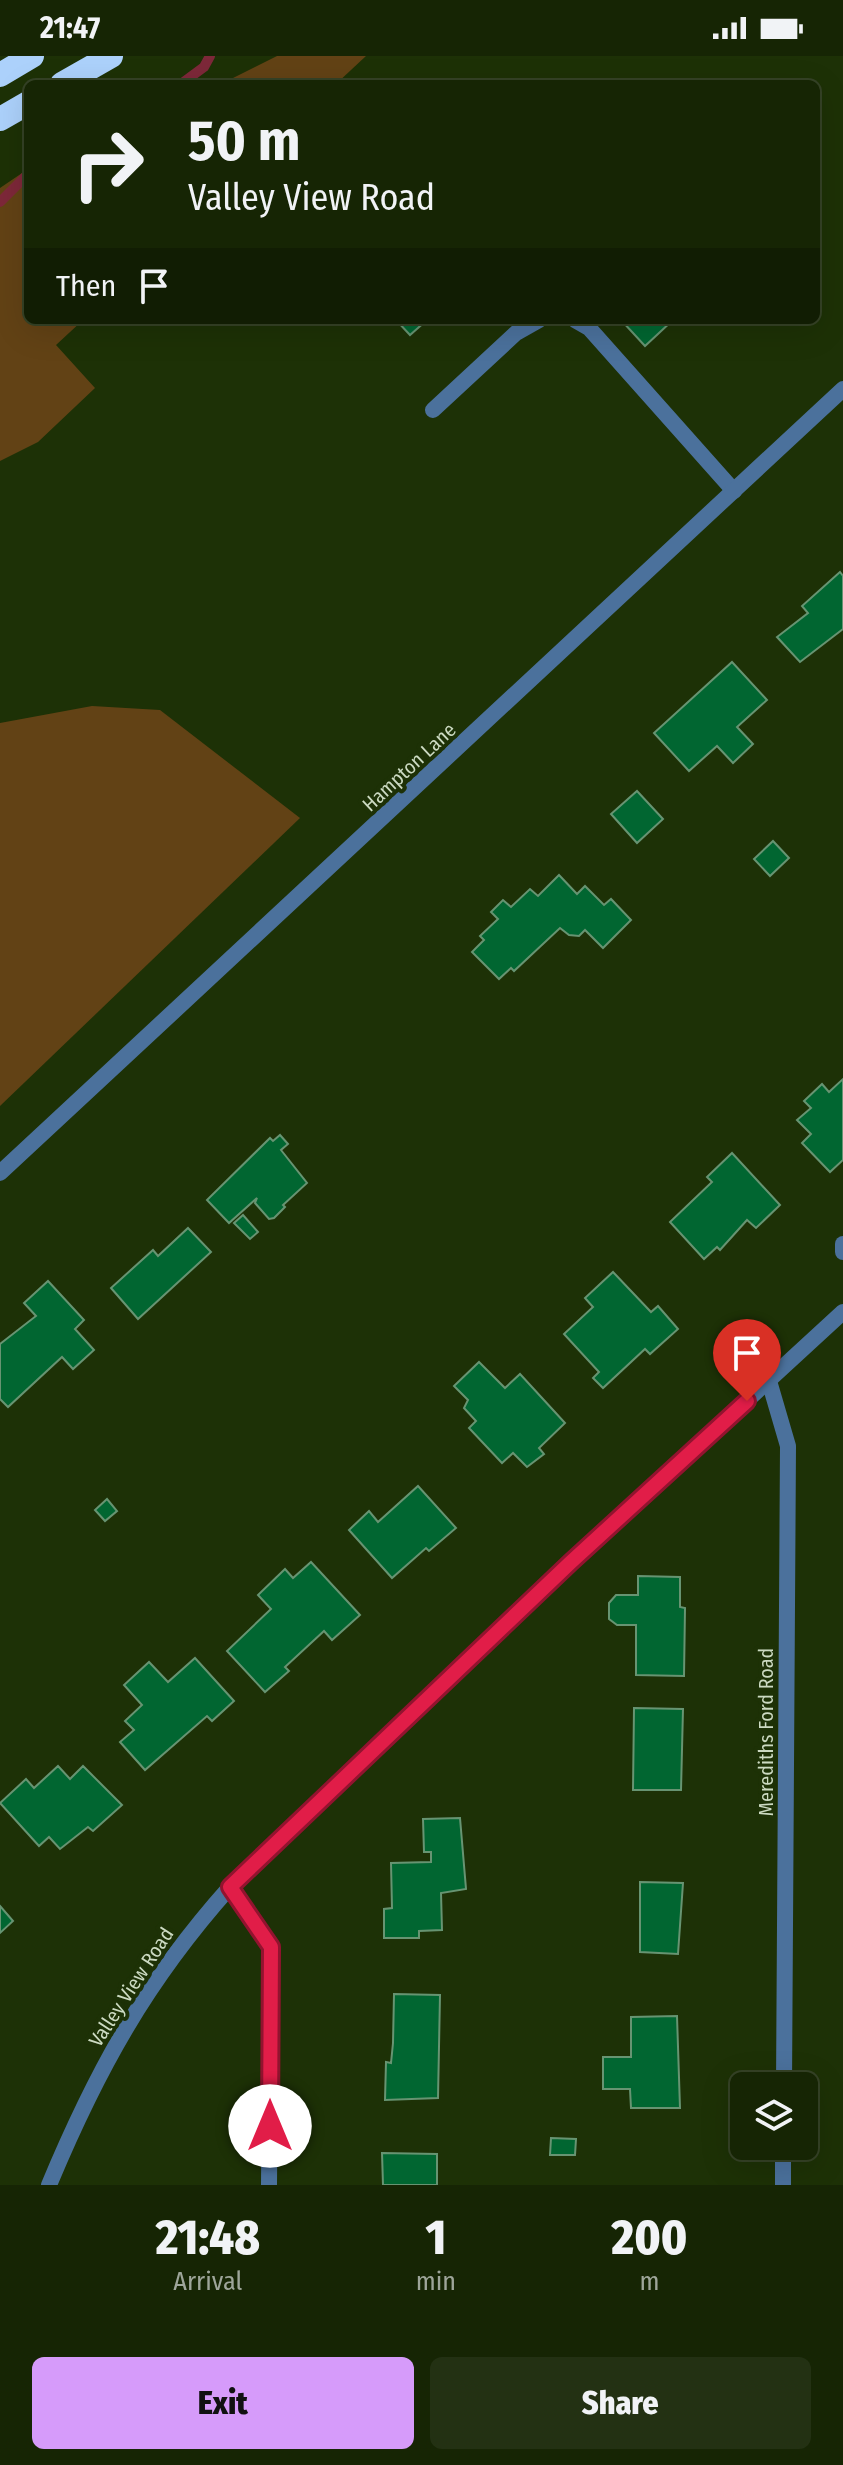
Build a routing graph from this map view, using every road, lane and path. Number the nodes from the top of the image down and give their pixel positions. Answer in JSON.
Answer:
{"nodes":[{"id":1,"x":32,"y":56,"type":"edge"},
{"id":2,"x":111,"y":56,"type":"edge"},
{"id":3,"x":0,"y":75,"type":"edge"},
{"id":4,"x":69,"y":80,"type":"edge"},
{"id":5,"x":24,"y":105,"type":"edge"},
{"id":6,"x":0,"y":119,"type":"edge"},
{"id":7,"x":532,"y":324,"type":"edge"},
{"id":8,"x":582,"y":324,"type":"edge"},
{"id":9,"x":843,"y":389,"type":"edge"},
{"id":10,"x":433,"y":410,"type":"dead end"},
{"id":11,"x":734,"y":491,"type":"junction"},
{"id":12,"x":0,"y":1173,"type":"edge"},
{"id":13,"x":843,"y":1244,"type":"edge"},
{"id":14,"x":843,"y":1252,"type":"edge"},
{"id":15,"x":843,"y":1312,"type":"edge"},
{"id":16,"x":769,"y":1381,"type":"junction"},
{"id":17,"x":230,"y":1887,"type":"junction"},
{"id":18,"x":784,"y":2072,"type":"edge"},
{"id":19,"x":783,"y":2160,"type":"edge"},
{"id":20,"x":49,"y":2185,"type":"edge"},
{"id":21,"x":269,"y":2185,"type":"edge"},
{"id":22,"x":783,"y":2185,"type":"edge"}],
"edges":[{"from":1,"to":3,"type":"highway"},
{"from":2,"to":4,"type":"highway"},
{"from":5,"to":6,"type":"highway"},
{"from":7,"to":10,"type":"street"},
{"from":8,"to":11,"type":"street"},
{"from":9,"to":11,"type":"street","name":"Hampton Lane"},
{"from":11,"to":12,"type":"street","name":"Hampton Lane"},
{"from":13,"to":14,"type":"street"},
{"from":15,"to":16,"type":"street","name":"Valley View Road"},
{"from":16,"to":17,"type":"street","name":"Valley View Road"},
{"from":16,"to":18,"type":"street","name":"Merediths Ford Road"},
{"from":17,"to":20,"type":"street","name":"Valley View Road"},
{"from":17,"to":21,"type":"street"},
{"from":19,"to":22,"type":"street"}]}
